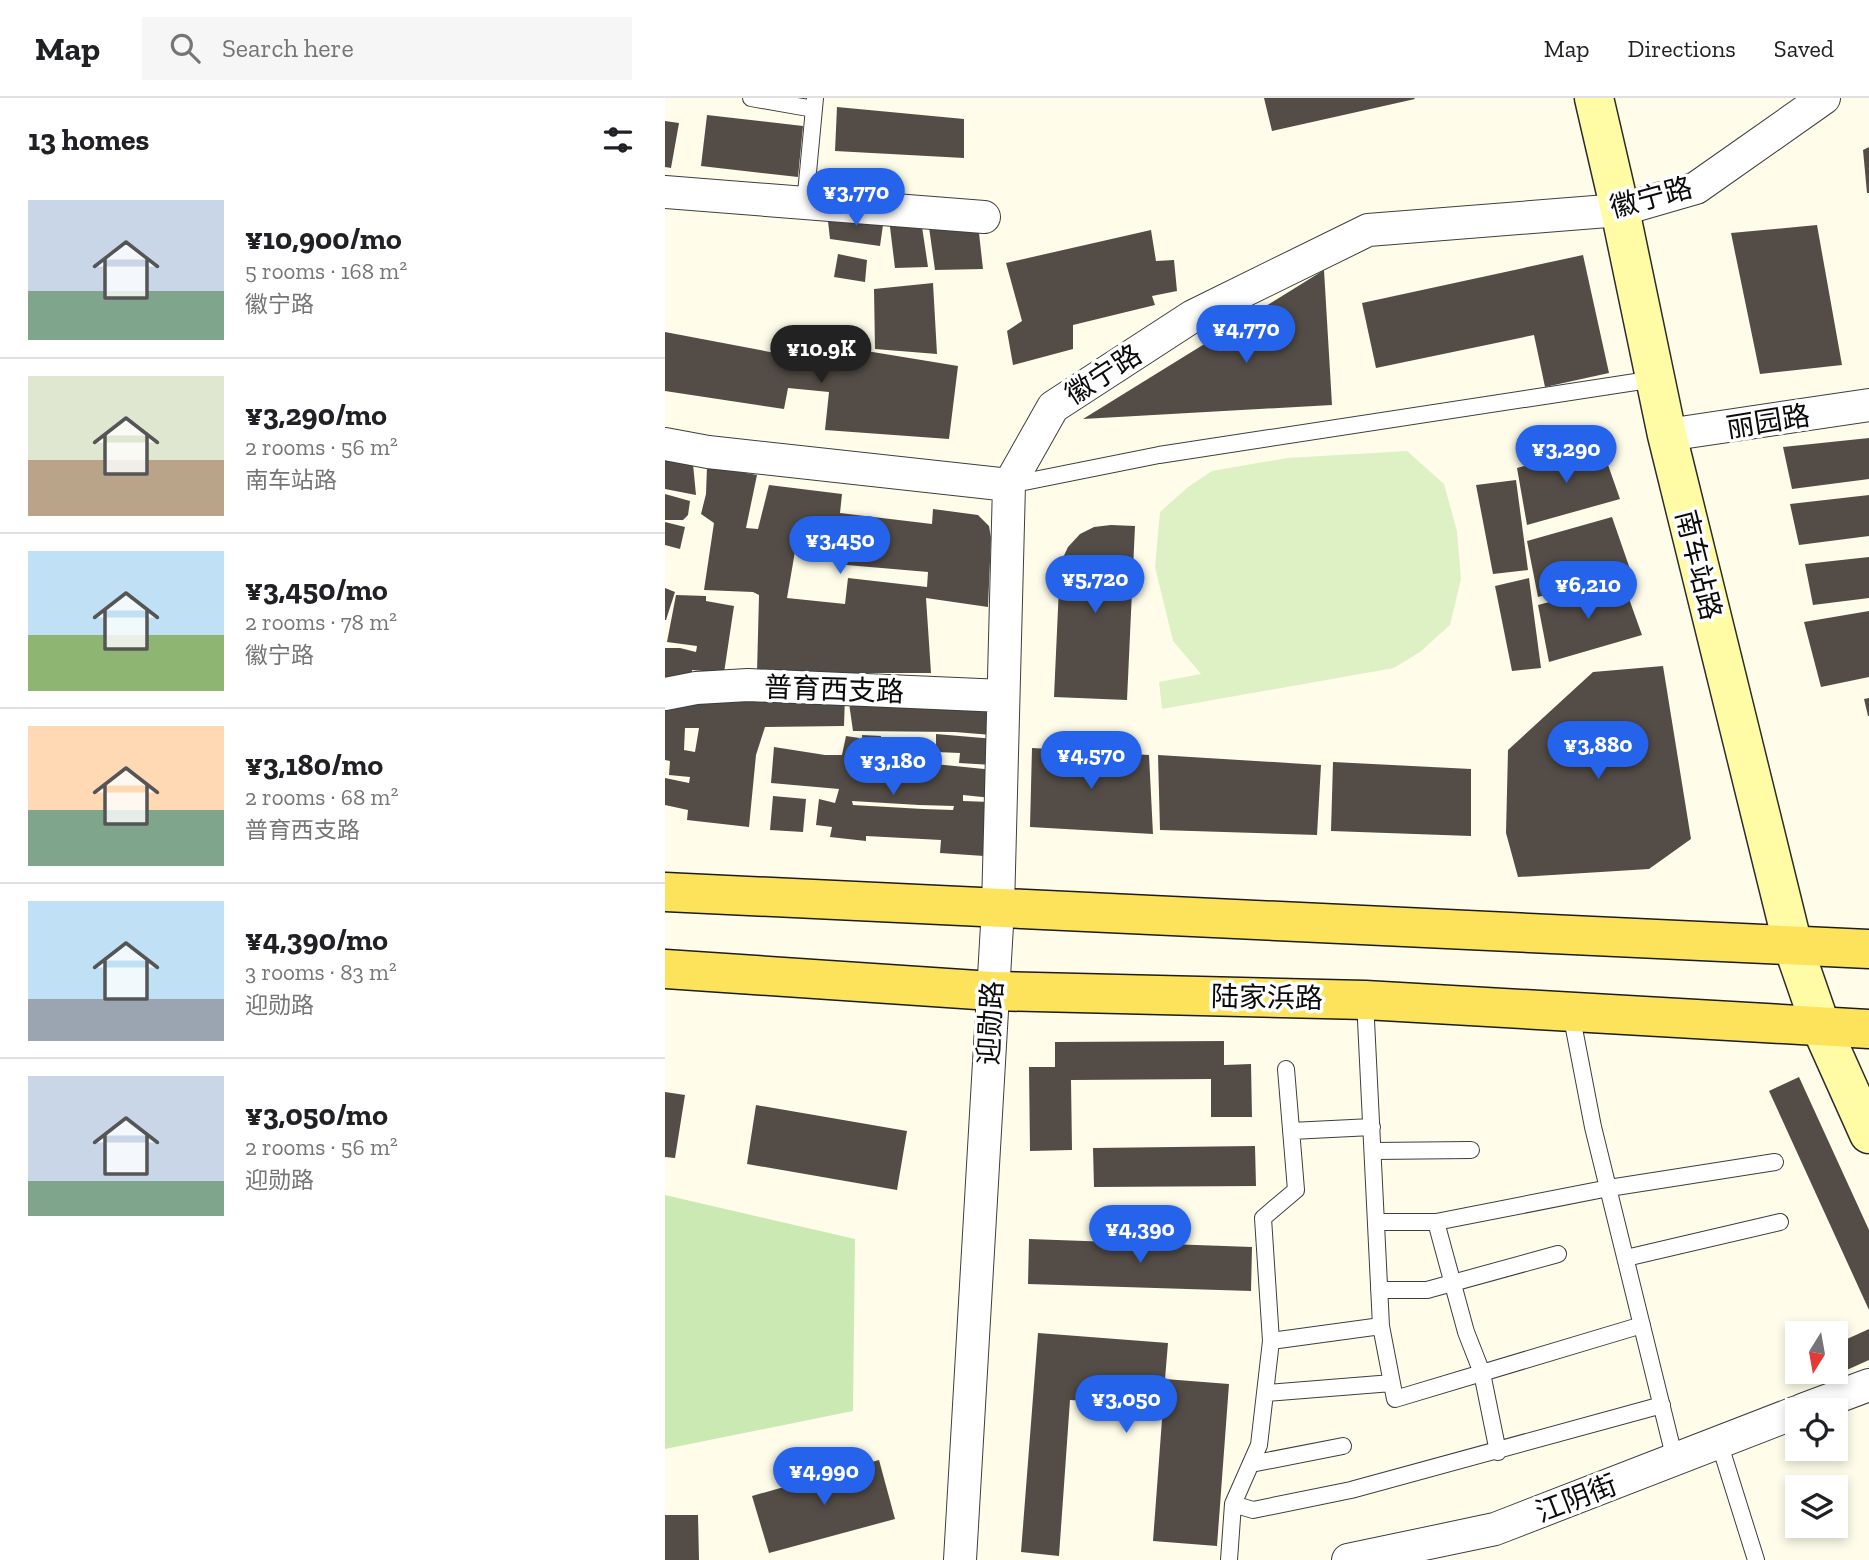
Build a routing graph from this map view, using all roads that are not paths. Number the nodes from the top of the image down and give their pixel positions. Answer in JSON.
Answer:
{"nodes":[{"id":1,"x":751,"y":98,"type":"edge"},
{"id":2,"x":1594,"y":98,"type":"edge"},
{"id":3,"x":1824,"y":98,"type":"edge"},
{"id":4,"x":814,"y":103,"type":"edge"},
{"id":5,"x":665,"y":192,"type":"edge"},
{"id":6,"x":805,"y":204,"type":"junction"},
{"id":7,"x":1620,"y":210,"type":"junction"},
{"id":8,"x":984,"y":217,"type":"dead end"},
{"id":9,"x":1655,"y":379,"type":"junction"},
{"id":10,"x":1869,"y":405,"type":"edge"},
{"id":11,"x":1667,"y":435,"type":"junction"},
{"id":12,"x":665,"y":444,"type":"edge"},
{"id":13,"x":1009,"y":485,"type":"junction"},
{"id":14,"x":665,"y":694,"type":"edge"},
{"id":15,"x":1003,"y":696,"type":"junction"},
{"id":16,"x":665,"y":892,"type":"edge"},
{"id":17,"x":998,"y":908,"type":"junction"},
{"id":18,"x":1793,"y":946,"type":"junction"},
{"id":19,"x":1869,"y":949,"type":"edge"},
{"id":20,"x":665,"y":969,"type":"edge"},
{"id":21,"x":992,"y":991,"type":"junction"},
{"id":22,"x":1365,"y":1000,"type":"junction"},
{"id":23,"x":1571,"y":1013,"type":"junction"},
{"id":24,"x":1821,"y":1027,"type":"junction"},
{"id":25,"x":1869,"y":1029,"type":"edge"},
{"id":26,"x":1286,"y":1069,"type":"dead end"},
{"id":27,"x":1371,"y":1127,"type":"junction"},
{"id":28,"x":1291,"y":1131,"type":"junction"},
{"id":29,"x":1869,"y":1134,"type":"edge"},
{"id":30,"x":1471,"y":1150,"type":"dead end"},
{"id":31,"x":1373,"y":1151,"type":"junction"},
{"id":32,"x":1775,"y":1162,"type":"dead end"},
{"id":33,"x":1609,"y":1188,"type":"junction"},
{"id":34,"x":1376,"y":1222,"type":"junction"},
{"id":35,"x":1436,"y":1222,"type":"junction"},
{"id":36,"x":1780,"y":1222,"type":"dead end"},
{"id":37,"x":1558,"y":1254,"type":"dead end"},
{"id":38,"x":1626,"y":1258,"type":"junction"},
{"id":39,"x":1454,"y":1283,"type":"junction"},
{"id":40,"x":1380,"y":1290,"type":"junction"},
{"id":41,"x":1642,"y":1325,"type":"junction"},
{"id":42,"x":1381,"y":1326,"type":"junction"},
{"id":43,"x":1271,"y":1341,"type":"junction"},
{"id":44,"x":1482,"y":1373,"type":"junction"},
{"id":45,"x":1392,"y":1383,"type":"junction"},
{"id":46,"x":1869,"y":1385,"type":"edge"},
{"id":47,"x":1266,"y":1393,"type":"junction"},
{"id":48,"x":1834,"y":1398,"type":"edge"},
{"id":49,"x":1662,"y":1405,"type":"junction"},
{"id":50,"x":1785,"y":1417,"type":"edge"},
{"id":51,"x":1719,"y":1442,"type":"junction"},
{"id":52,"x":1343,"y":1446,"type":"dead end"},
{"id":53,"x":1498,"y":1452,"type":"junction"},
{"id":54,"x":1675,"y":1460,"type":"junction"},
{"id":55,"x":1251,"y":1464,"type":"junction"},
{"id":56,"x":1233,"y":1504,"type":"junction"},
{"id":57,"x":1475,"y":1547,"type":"edge"},
{"id":58,"x":1384,"y":1556,"type":"edge"},
{"id":59,"x":960,"y":1560,"type":"edge"},
{"id":60,"x":1229,"y":1560,"type":"edge"},
{"id":61,"x":1348,"y":1560,"type":"edge"},
{"id":62,"x":1756,"y":1560,"type":"edge"}],
"edges":[{"from":1,"to":4,"type":"lane"},
{"from":2,"to":7,"type":"street","name":"南车站路"},
{"from":3,"to":7,"type":"street","name":"徽宁路"},
{"from":4,"to":6,"type":"lane"},
{"from":5,"to":6,"type":"street"},
{"from":6,"to":8,"type":"street"},
{"from":7,"to":9,"type":"street","name":"南车站路"},
{"from":7,"to":13,"type":"street","name":"徽宁路"},
{"from":9,"to":11,"type":"street","name":"南车站路"},
{"from":9,"to":13,"type":"lane"},
{"from":10,"to":11,"type":"street","name":"丽园路"},
{"from":11,"to":18,"type":"street","name":"南车站路"},
{"from":12,"to":13,"type":"street"},
{"from":13,"to":15,"type":"street","name":"迎勋路"},
{"from":14,"to":15,"type":"street","name":"普育西支路"},
{"from":15,"to":17,"type":"street","name":"迎勋路"},
{"from":16,"to":17,"type":"main road"},
{"from":17,"to":18,"type":"main road"},
{"from":17,"to":21,"type":"street","name":"迎勋路"},
{"from":18,"to":19,"type":"main road"},
{"from":18,"to":24,"type":"street","name":"南车站路"},
{"from":20,"to":21,"type":"main road","name":"陆家浜路"},
{"from":21,"to":22,"type":"main road","name":"陆家浜路"},
{"from":21,"to":59,"type":"street","name":"迎勋路"},
{"from":22,"to":23,"type":"main road","name":"陆家浜路"},
{"from":22,"to":27,"type":"lane"},
{"from":23,"to":24,"type":"main road","name":"陆家浜路"},
{"from":23,"to":33,"type":"lane"},
{"from":24,"to":25,"type":"main road","name":"陆家浜路"},
{"from":24,"to":29,"type":"street","name":"南车站路"},
{"from":26,"to":28,"type":"lane"},
{"from":27,"to":28,"type":"lane"},
{"from":27,"to":31,"type":"lane"},
{"from":28,"to":43,"type":"lane"},
{"from":30,"to":31,"type":"lane"},
{"from":31,"to":34,"type":"lane"},
{"from":32,"to":33,"type":"lane"},
{"from":33,"to":35,"type":"lane"},
{"from":33,"to":38,"type":"lane"},
{"from":34,"to":35,"type":"lane"},
{"from":34,"to":40,"type":"lane"},
{"from":35,"to":39,"type":"lane"},
{"from":36,"to":38,"type":"lane"},
{"from":37,"to":39,"type":"lane"},
{"from":38,"to":41,"type":"lane"},
{"from":39,"to":40,"type":"lane"},
{"from":39,"to":44,"type":"lane"},
{"from":40,"to":42,"type":"lane"},
{"from":41,"to":44,"type":"lane"},
{"from":41,"to":49,"type":"lane"},
{"from":42,"to":43,"type":"lane"},
{"from":42,"to":45,"type":"lane"},
{"from":43,"to":47,"type":"lane"},
{"from":44,"to":45,"type":"lane"},
{"from":44,"to":53,"type":"lane"},
{"from":45,"to":47,"type":"lane"},
{"from":46,"to":48,"type":"street"},
{"from":47,"to":55,"type":"lane"},
{"from":49,"to":53,"type":"lane"},
{"from":49,"to":54,"type":"lane"},
{"from":50,"to":51,"type":"street","name":"江阴街"},
{"from":51,"to":54,"type":"street","name":"江阴街"},
{"from":51,"to":62,"type":"lane"},
{"from":52,"to":55,"type":"lane"},
{"from":53,"to":56,"type":"lane"},
{"from":54,"to":57,"type":"street","name":"江阴街"},
{"from":55,"to":56,"type":"lane"},
{"from":56,"to":60,"type":"lane"},
{"from":57,"to":58,"type":"street","name":"江阴街"},
{"from":58,"to":61,"type":"street","name":"江阴街"}]}
